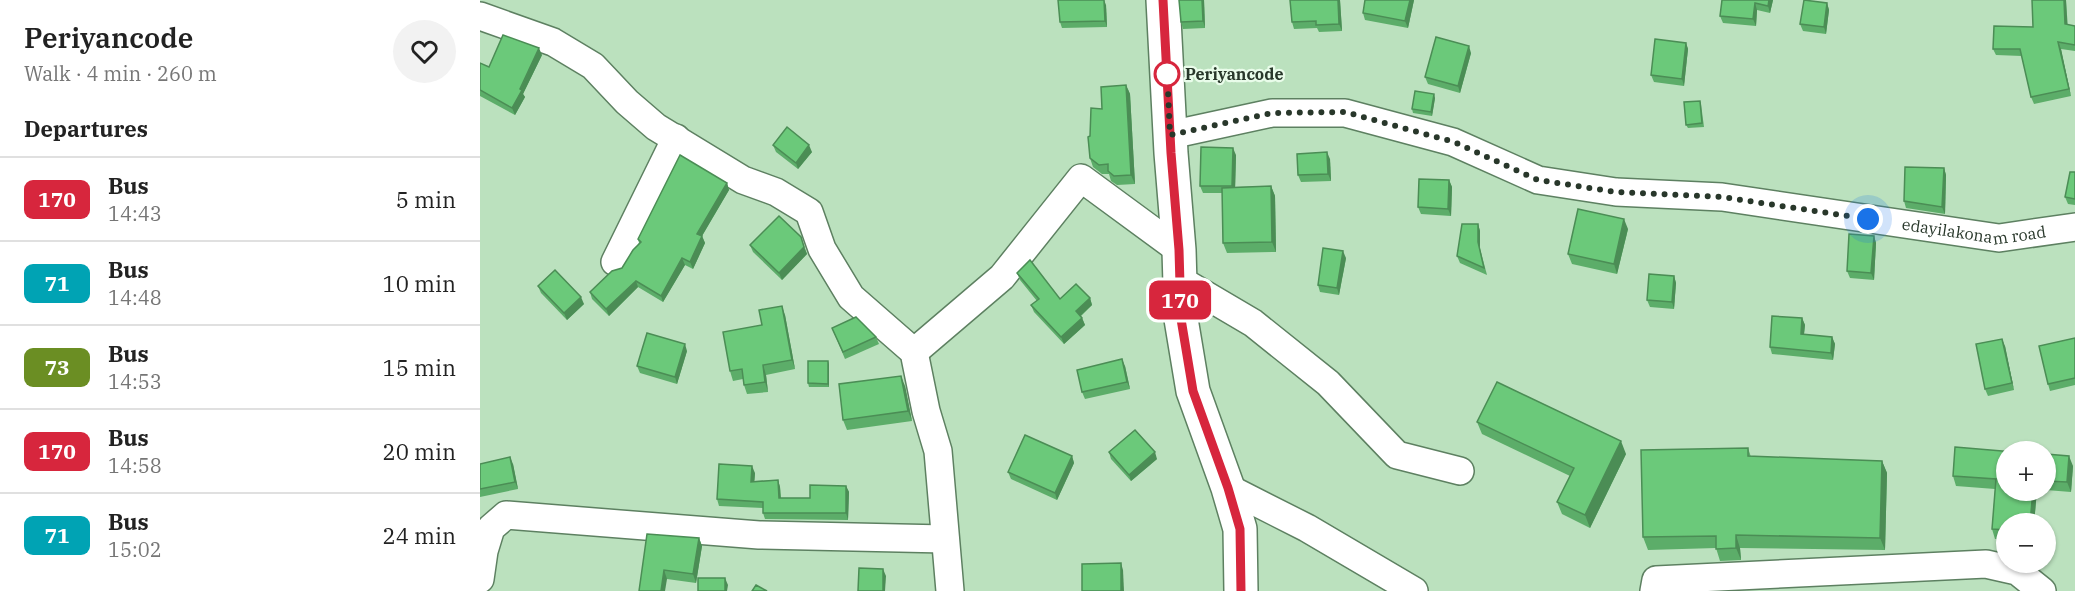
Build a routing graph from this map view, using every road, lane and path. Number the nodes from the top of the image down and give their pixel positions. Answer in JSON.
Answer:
{"nodes":[{"id":1,"x":1163,"y":0,"type":"edge"},
{"id":2,"x":480,"y":16,"type":"edge"},
{"id":3,"x":1170,"y":135,"type":"junction"},
{"id":4,"x":676,"y":138,"type":"junction"},
{"id":5,"x":2075,"y":227,"type":"edge"},
{"id":6,"x":615,"y":262,"type":"dead end"},
{"id":7,"x":1180,"y":265,"type":"junction"},
{"id":8,"x":914,"y":352,"type":"junction"},
{"id":9,"x":1460,"y":471,"type":"dead end"},
{"id":10,"x":1228,"y":488,"type":"junction"},
{"id":11,"x":945,"y":539,"type":"junction"},
{"id":12,"x":480,"y":579,"type":"edge"},
{"id":13,"x":1248,"y":586,"type":"edge"},
{"id":14,"x":950,"y":591,"type":"edge"},
{"id":15,"x":1414,"y":591,"type":"edge"},
{"id":16,"x":1654,"y":591,"type":"edge"},
{"id":17,"x":2042,"y":591,"type":"edge"}],
"edges":[{"from":1,"to":3,"type":"main road"},
{"from":2,"to":4,"type":"street"},
{"from":3,"to":5,"type":"street","name":"edayilakonam road"},
{"from":3,"to":7,"type":"main road"},
{"from":4,"to":6,"type":"street"},
{"from":4,"to":8,"type":"street"},
{"from":7,"to":8,"type":"street"},
{"from":7,"to":9,"type":"street"},
{"from":7,"to":10,"type":"main road"},
{"from":8,"to":11,"type":"street"},
{"from":10,"to":13,"type":"main road"},
{"from":10,"to":15,"type":"street"},
{"from":11,"to":12,"type":"street"},
{"from":11,"to":14,"type":"street"},
{"from":16,"to":17,"type":"street"}]}
